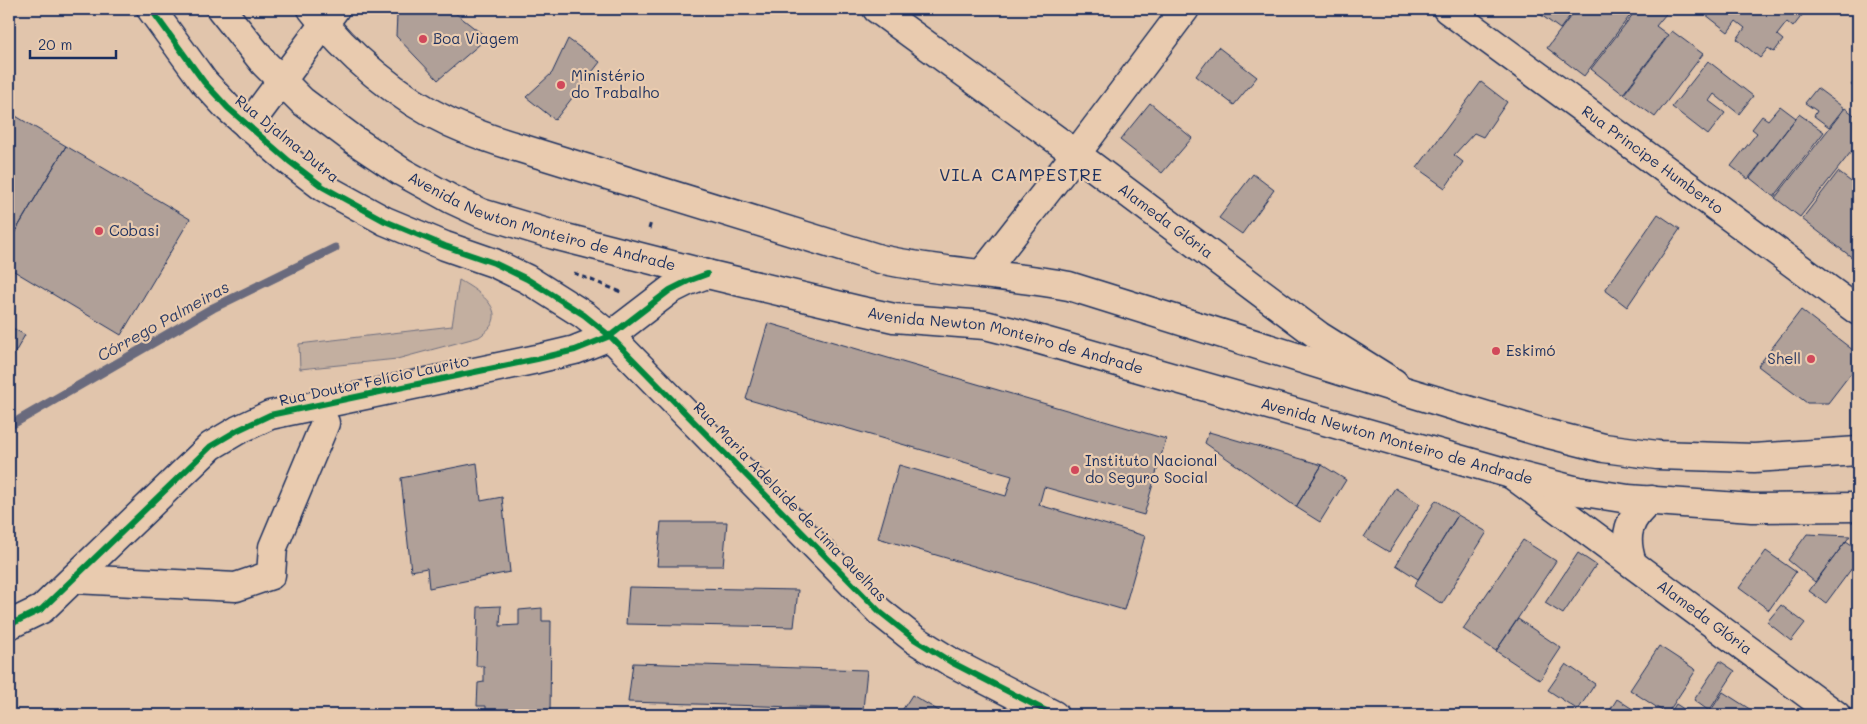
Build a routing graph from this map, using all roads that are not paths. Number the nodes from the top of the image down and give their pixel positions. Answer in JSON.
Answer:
{"nodes":[{"id":1,"x":150,"y":9,"type":"edge"},
{"id":2,"x":221,"y":9,"type":"edge"},
{"id":3,"x":877,"y":9,"type":"edge"},
{"id":4,"x":1185,"y":9,"type":"edge"},
{"id":5,"x":1446,"y":9,"type":"edge"},
{"id":6,"x":324,"y":14,"type":"edge"},
{"id":7,"x":281,"y":81,"type":"junction"},
{"id":8,"x":248,"y":126,"type":"junction"},
{"id":9,"x":1076,"y":154,"type":"junction"},
{"id":10,"x":707,"y":274,"type":"junction"},
{"id":11,"x":982,"y":274,"type":"junction"},
{"id":12,"x":527,"y":279,"type":"joint"},
{"id":13,"x":1858,"y":311,"type":"edge"},
{"id":14,"x":610,"y":336,"type":"junction"},
{"id":15,"x":1408,"y":392,"type":"junction"},
{"id":16,"x":326,"y":422,"type":"dead end"},
{"id":17,"x":1858,"y":451,"type":"edge"},
{"id":18,"x":1511,"y":474,"type":"junction"},
{"id":19,"x":1651,"y":500,"type":"junction"},
{"id":20,"x":1858,"y":507,"type":"edge"},
{"id":21,"x":1632,"y":563,"type":"junction"},
{"id":22,"x":74,"y":579,"type":"junction"},
{"id":23,"x":9,"y":625,"type":"edge"},
{"id":24,"x":1054,"y":715,"type":"edge"},
{"id":25,"x":1836,"y":715,"type":"edge"}],
"edges":[{"from":1,"to":8,"type":"street","name":"Rua Djalma Dutra"},
{"from":2,"to":7,"type":"street","name":"Avenida Newton Monteiro de Andrade"},
{"from":3,"to":9,"type":"street","name":"Alameda Glória"},
{"from":4,"to":9,"type":"street"},
{"from":5,"to":13,"type":"street","name":"Rua Principe Humberto"},
{"from":6,"to":7,"type":"street"},
{"from":6,"to":11,"type":"street"},
{"from":7,"to":8,"type":"street"},
{"from":7,"to":10,"type":"street","name":"Avenida Newton Monteiro de Andrade"},
{"from":8,"to":12,"type":"street","name":"Rua Djalma Dutra"},
{"from":9,"to":11,"type":"street"},
{"from":9,"to":15,"type":"street","name":"Alameda Glória"},
{"from":10,"to":14,"type":"street","name":"Rua Doutor Felício Laurito"},
{"from":10,"to":18,"type":"street","name":"Avenida Newton Monteiro de Andrade"},
{"from":11,"to":15,"type":"street"},
{"from":12,"to":14,"type":"street","name":"Rua Maria Adelaide de Lima Quelhas"},
{"from":14,"to":22,"type":"street","name":"Rua Doutor Felício Laurito"},
{"from":14,"to":24,"type":"street","name":"Rua Maria Adelaide de Lima Quelhas"},
{"from":15,"to":17,"type":"street"},
{"from":16,"to":22,"type":"street"},
{"from":18,"to":19,"type":"street","name":"Avenida Newton Monteiro de Andrade"},
{"from":18,"to":21,"type":"street","name":"Alameda Glória"},
{"from":19,"to":20,"type":"street","name":"Avenida Newton Monteiro de Andrade"},
{"from":19,"to":21,"type":"street"},
{"from":21,"to":25,"type":"street","name":"Alameda Glória"},
{"from":22,"to":23,"type":"street","name":"Rua Doutor Felício Laurito"}]}
